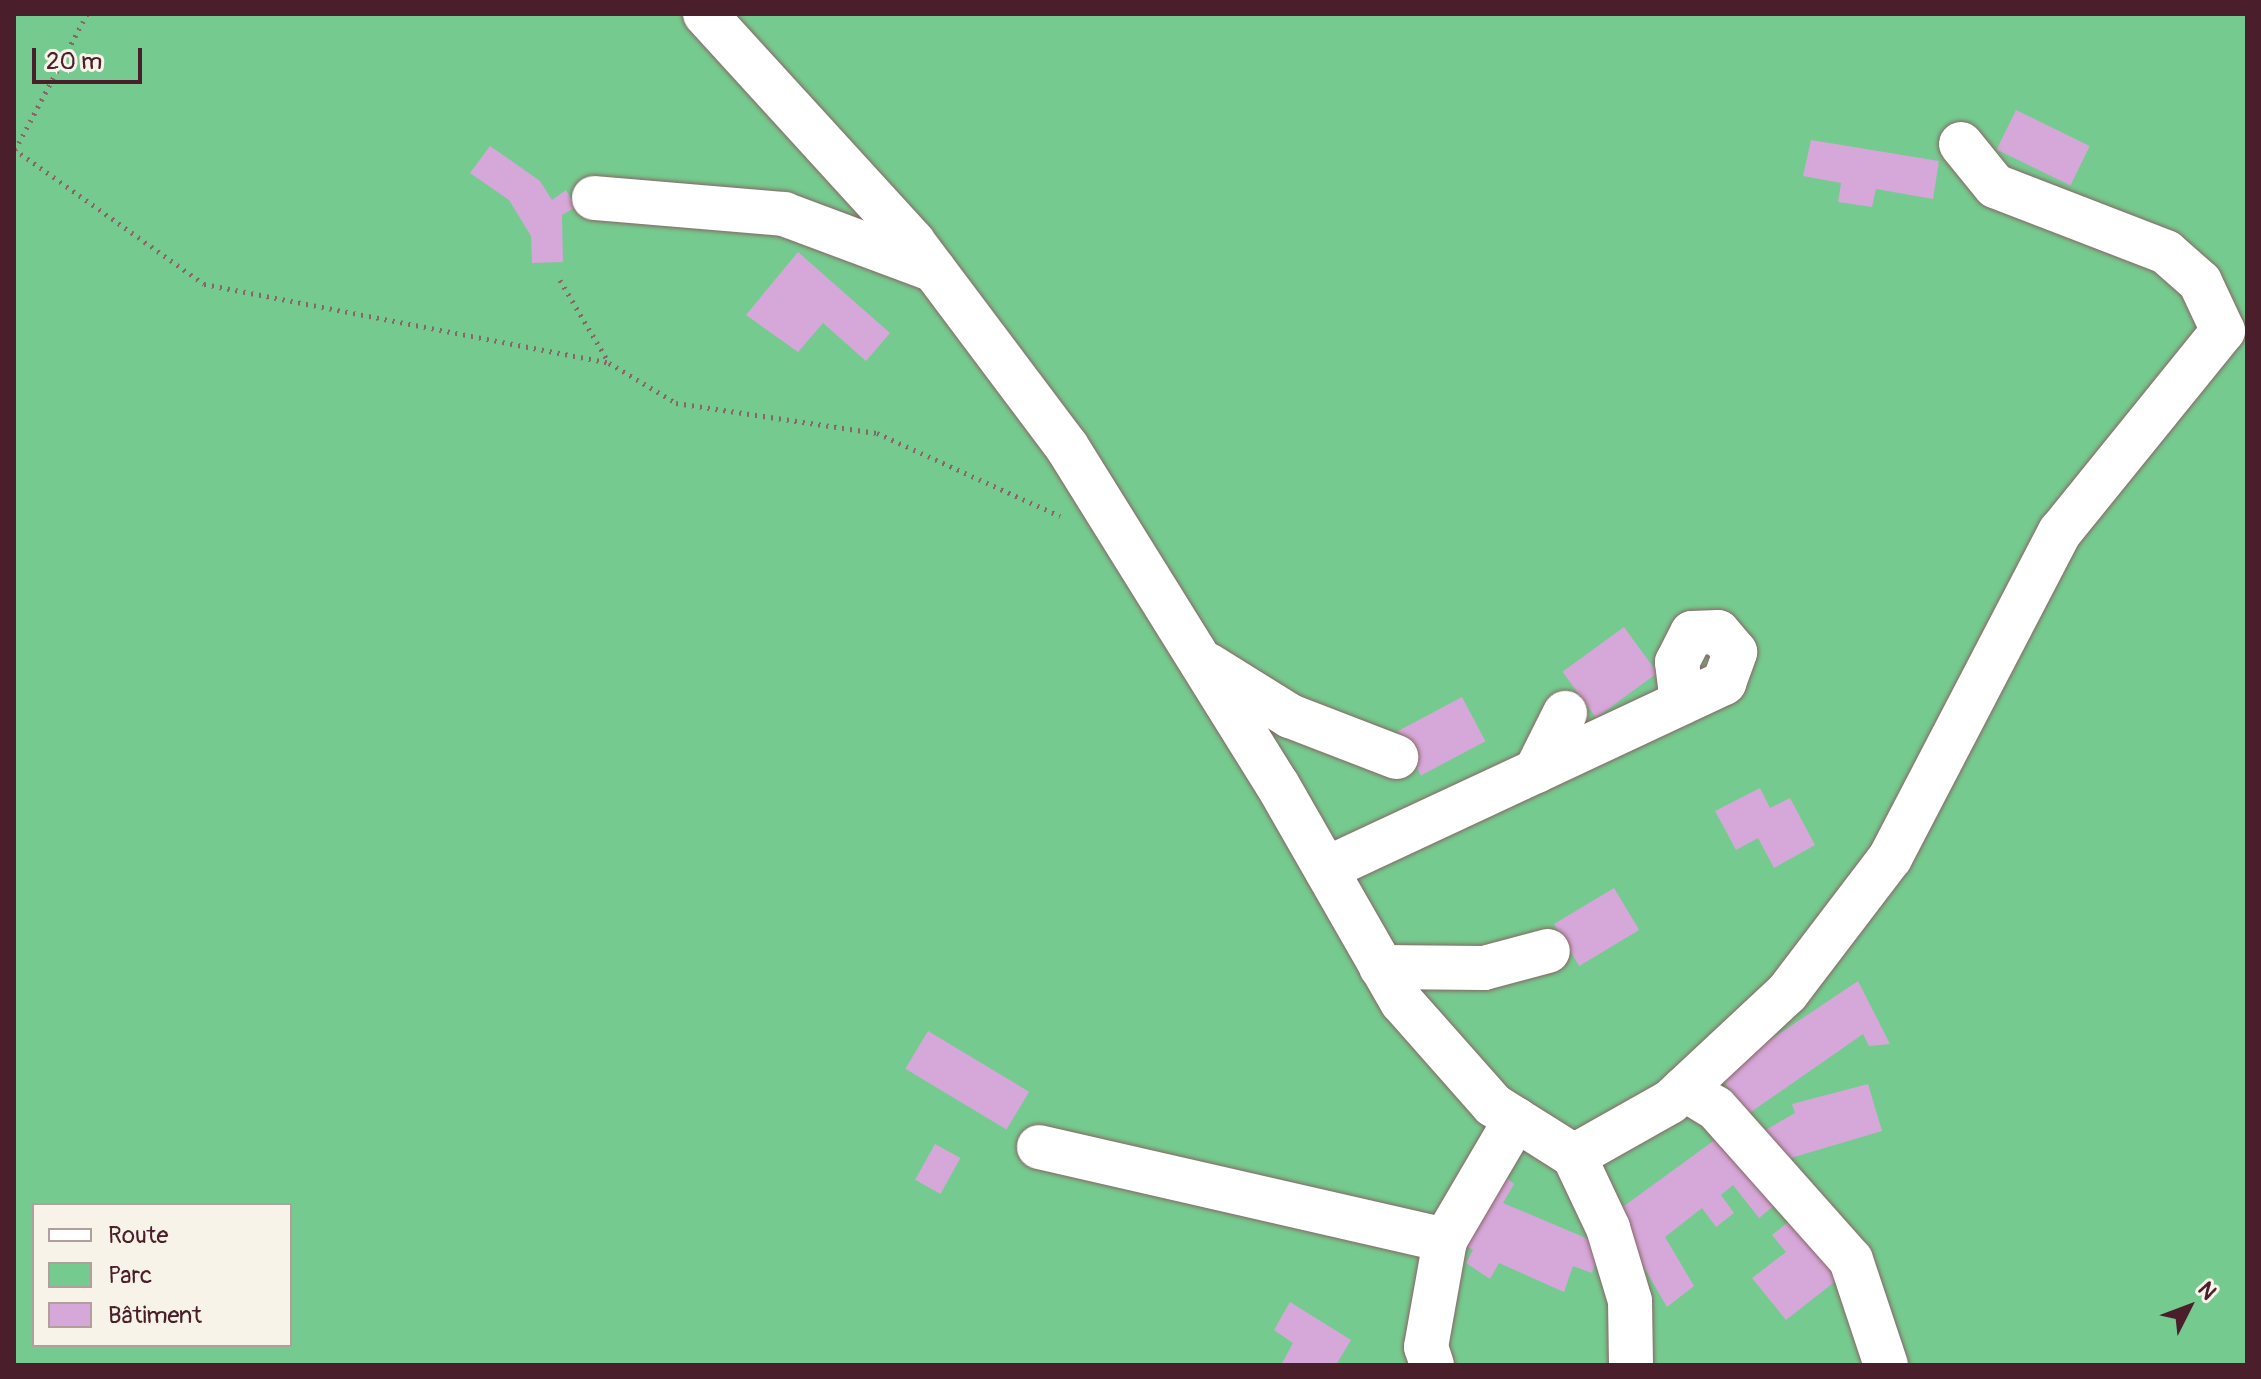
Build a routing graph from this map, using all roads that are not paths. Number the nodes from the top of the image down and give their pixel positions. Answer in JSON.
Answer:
{"nodes":[{"id":1,"x":705,"y":14,"type":"edge"},
{"id":2,"x":1961,"y":144,"type":"dead end"},
{"id":3,"x":594,"y":198,"type":"dead end"},
{"id":4,"x":934,"y":270,"type":"junction"},
{"id":5,"x":1200,"y":659,"type":"junction"},
{"id":6,"x":1682,"y":703,"type":"dead end"},
{"id":7,"x":1565,"y":713,"type":"dead end"},
{"id":8,"x":1396,"y":757,"type":"dead end"},
{"id":9,"x":1536,"y":771,"type":"junction"},
{"id":10,"x":1326,"y":869,"type":"junction"},
{"id":11,"x":1548,"y":951,"type":"dead end"},
{"id":12,"x":1381,"y":967,"type":"junction"},
{"id":13,"x":1684,"y":1089,"type":"junction"},
{"id":14,"x":1516,"y":1119,"type":"junction"},
{"id":15,"x":1039,"y":1147,"type":"dead end"},
{"id":16,"x":1574,"y":1156,"type":"junction"},
{"id":17,"x":1445,"y":1240,"type":"junction"},
{"id":18,"x":1432,"y":1365,"type":"edge"},
{"id":19,"x":1631,"y":1365,"type":"edge"},
{"id":20,"x":1886,"y":1365,"type":"edge"}],
"edges":[{"from":1,"to":4,"type":"street"},
{"from":2,"to":13,"type":"street"},
{"from":3,"to":4,"type":"street"},
{"from":4,"to":5,"type":"street"},
{"from":5,"to":8,"type":"street"},
{"from":5,"to":10,"type":"street"},
{"from":6,"to":9,"type":"street"},
{"from":7,"to":9,"type":"street"},
{"from":9,"to":10,"type":"street"},
{"from":10,"to":12,"type":"street"},
{"from":11,"to":12,"type":"street"},
{"from":12,"to":14,"type":"street"},
{"from":13,"to":16,"type":"street"},
{"from":13,"to":20,"type":"street"},
{"from":14,"to":16,"type":"street"},
{"from":14,"to":17,"type":"street"},
{"from":15,"to":17,"type":"street"},
{"from":16,"to":19,"type":"street"},
{"from":17,"to":18,"type":"street"}]}
